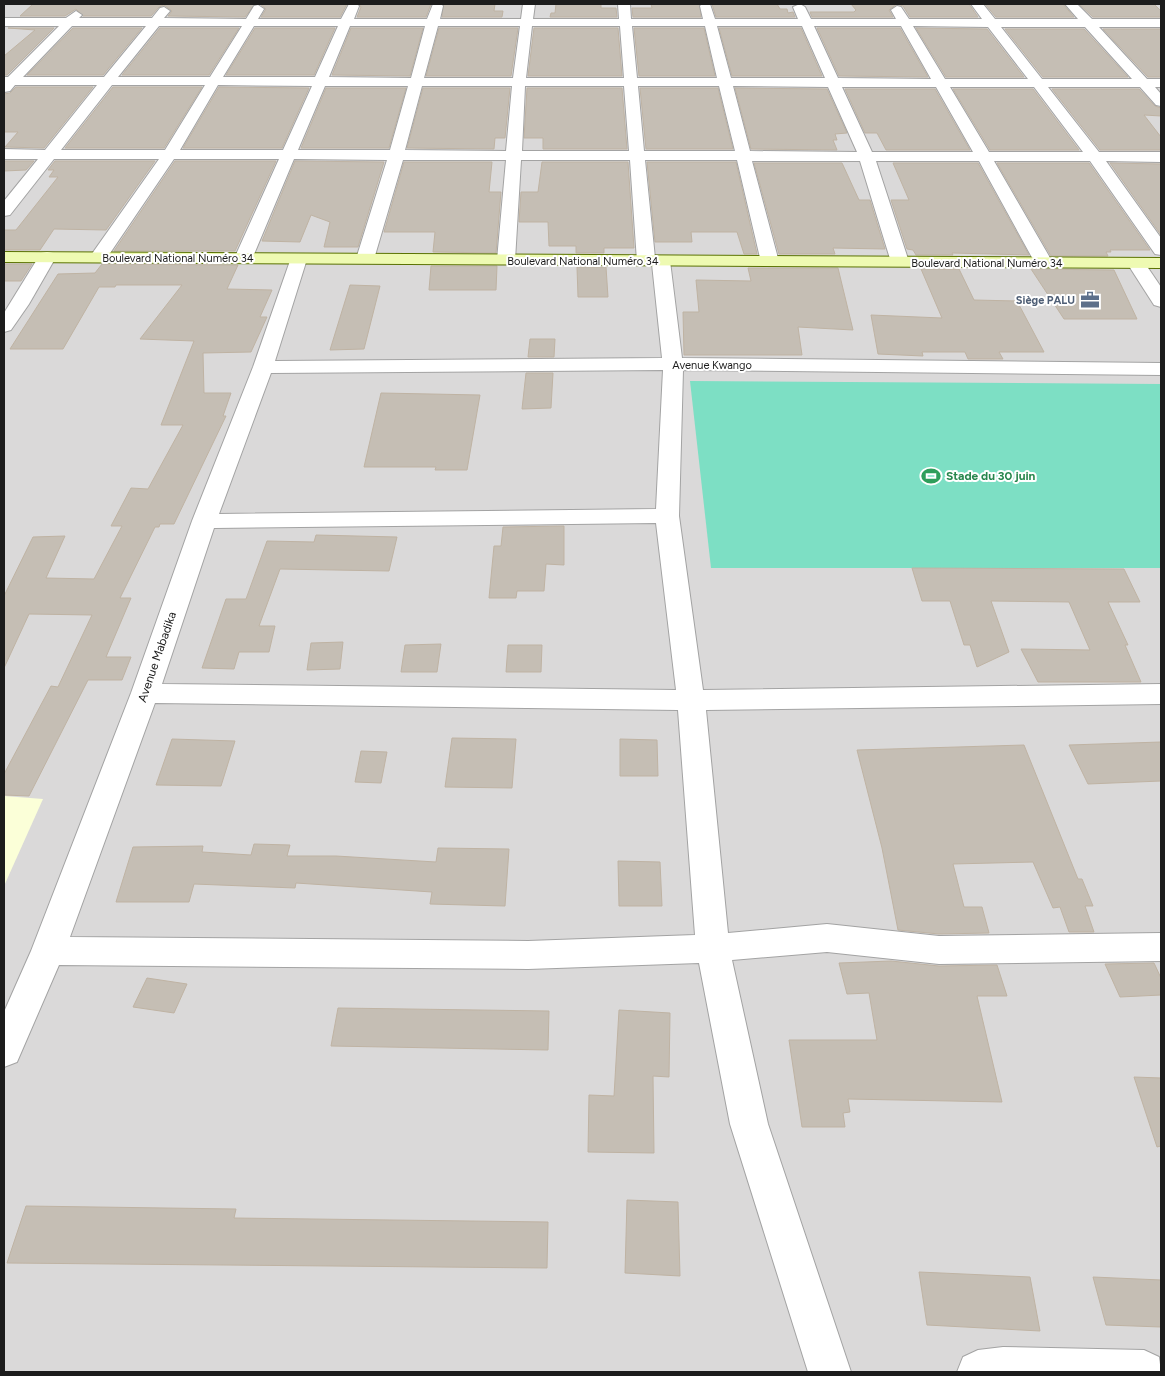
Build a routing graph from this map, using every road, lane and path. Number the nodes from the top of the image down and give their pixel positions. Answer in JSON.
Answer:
{"nodes":[{"id":1,"x":86,"y":4,"type":"edge"},
{"id":2,"x":170,"y":4,"type":"edge"},
{"id":3,"x":261,"y":4,"type":"edge"},
{"id":4,"x":354,"y":4,"type":"edge"},
{"id":5,"x":437,"y":4,"type":"edge"},
{"id":6,"x":529,"y":4,"type":"edge"},
{"id":7,"x":624,"y":4,"type":"edge"},
{"id":8,"x":706,"y":4,"type":"edge"},
{"id":9,"x":797,"y":4,"type":"edge"},
{"id":10,"x":893,"y":4,"type":"edge"},
{"id":11,"x":977,"y":4,"type":"edge"},
{"id":12,"x":1071,"y":4,"type":"edge"},
{"id":13,"x":69,"y":21,"type":"junction"},
{"id":14,"x":526,"y":21,"type":"junction"},
{"id":15,"x":4,"y":22,"type":"edge"},
{"id":16,"x":156,"y":22,"type":"junction"},
{"id":17,"x":250,"y":22,"type":"junction"},
{"id":18,"x":347,"y":22,"type":"junction"},
{"id":19,"x":431,"y":22,"type":"junction"},
{"id":20,"x":624,"y":22,"type":"junction"},
{"id":21,"x":711,"y":22,"type":"junction"},
{"id":22,"x":804,"y":23,"type":"junction"},
{"id":23,"x":904,"y":23,"type":"junction"},
{"id":24,"x":992,"y":23,"type":"junction"},
{"id":25,"x":1088,"y":23,"type":"junction"},
{"id":26,"x":1161,"y":24,"type":"edge"},
{"id":27,"x":108,"y":80,"type":"junction"},
{"id":28,"x":212,"y":81,"type":"junction"},
{"id":29,"x":322,"y":81,"type":"junction"},
{"id":30,"x":415,"y":81,"type":"junction"},
{"id":31,"x":519,"y":81,"type":"junction"},
{"id":32,"x":630,"y":81,"type":"junction"},
{"id":33,"x":725,"y":81,"type":"junction"},
{"id":34,"x":830,"y":81,"type":"junction"},
{"id":35,"x":938,"y":82,"type":"junction"},
{"id":36,"x":1036,"y":82,"type":"junction"},
{"id":37,"x":6,"y":83,"type":"edge"},
{"id":38,"x":1144,"y":83,"type":"junction"},
{"id":39,"x":1161,"y":83,"type":"edge"},
{"id":40,"x":1161,"y":102,"type":"edge"},
{"id":41,"x":4,"y":154,"type":"edge"},
{"id":42,"x":636,"y":154,"type":"junction"},
{"id":43,"x":742,"y":154,"type":"junction"},
{"id":44,"x":48,"y":155,"type":"junction"},
{"id":45,"x":169,"y":155,"type":"junction"},
{"id":46,"x":290,"y":155,"type":"junction"},
{"id":47,"x":514,"y":155,"type":"junction"},
{"id":48,"x":866,"y":155,"type":"junction"},
{"id":49,"x":396,"y":156,"type":"junction"},
{"id":50,"x":982,"y":156,"type":"junction"},
{"id":51,"x":1094,"y":156,"type":"junction"},
{"id":52,"x":1161,"y":157,"type":"edge"},
{"id":53,"x":4,"y":211,"type":"edge"},
{"id":54,"x":1161,"y":250,"type":"edge"},
{"id":55,"x":4,"y":257,"type":"edge"},
{"id":56,"x":47,"y":257,"type":"junction"},
{"id":57,"x":98,"y":258,"type":"junction"},
{"id":58,"x":243,"y":259,"type":"junction"},
{"id":59,"x":298,"y":259,"type":"junction"},
{"id":60,"x":365,"y":259,"type":"junction"},
{"id":61,"x":506,"y":260,"type":"junction"},
{"id":62,"x":654,"y":261,"type":"junction"},
{"id":63,"x":770,"y":262,"type":"junction"},
{"id":64,"x":900,"y":262,"type":"junction"},
{"id":65,"x":1044,"y":263,"type":"junction"},
{"id":66,"x":1136,"y":263,"type":"junction"},
{"id":67,"x":1161,"y":263,"type":"edge"},
{"id":68,"x":31,"y":282,"type":"junction"},
{"id":69,"x":13,"y":287,"type":"dead end"},
{"id":70,"x":1161,"y":300,"type":"edge"},
{"id":71,"x":4,"y":326,"type":"edge"},
{"id":72,"x":673,"y":364,"type":"junction"},
{"id":73,"x":263,"y":367,"type":"junction"},
{"id":74,"x":1161,"y":369,"type":"edge"},
{"id":75,"x":667,"y":516,"type":"junction"},
{"id":76,"x":204,"y":521,"type":"junction"},
{"id":77,"x":145,"y":693,"type":"junction"},
{"id":78,"x":1161,"y":694,"type":"edge"},
{"id":79,"x":691,"y":700,"type":"junction"},
{"id":80,"x":1161,"y":947,"type":"edge"},
{"id":81,"x":713,"y":948,"type":"junction"},
{"id":82,"x":48,"y":951,"type":"junction"},
{"id":83,"x":4,"y":1051,"type":"edge"},
{"id":84,"x":830,"y":1372,"type":"edge"},
{"id":85,"x":978,"y":1372,"type":"edge"},
{"id":86,"x":1144,"y":1372,"type":"edge"}],
"edges":[{"from":1,"to":13,"type":"street"},
{"from":2,"to":16,"type":"street"},
{"from":3,"to":17,"type":"street"},
{"from":4,"to":18,"type":"street"},
{"from":5,"to":19,"type":"street"},
{"from":6,"to":14,"type":"street"},
{"from":7,"to":20,"type":"street"},
{"from":8,"to":21,"type":"street"},
{"from":9,"to":22,"type":"street"},
{"from":10,"to":23,"type":"street"},
{"from":11,"to":24,"type":"street"},
{"from":12,"to":25,"type":"street"},
{"from":13,"to":15,"type":"street"},
{"from":13,"to":16,"type":"street"},
{"from":13,"to":37,"type":"street"},
{"from":14,"to":19,"type":"street"},
{"from":14,"to":20,"type":"street"},
{"from":14,"to":31,"type":"street"},
{"from":16,"to":17,"type":"street"},
{"from":16,"to":27,"type":"street"},
{"from":17,"to":18,"type":"street"},
{"from":17,"to":28,"type":"street"},
{"from":18,"to":19,"type":"street"},
{"from":18,"to":29,"type":"street"},
{"from":19,"to":30,"type":"street"},
{"from":20,"to":21,"type":"street"},
{"from":20,"to":32,"type":"street"},
{"from":21,"to":22,"type":"street"},
{"from":21,"to":33,"type":"street"},
{"from":22,"to":23,"type":"street"},
{"from":22,"to":34,"type":"street"},
{"from":23,"to":24,"type":"street"},
{"from":23,"to":35,"type":"street"},
{"from":24,"to":25,"type":"street"},
{"from":24,"to":36,"type":"street"},
{"from":25,"to":26,"type":"street"},
{"from":25,"to":38,"type":"street"},
{"from":27,"to":28,"type":"street"},
{"from":27,"to":37,"type":"street"},
{"from":27,"to":44,"type":"street"},
{"from":28,"to":29,"type":"street"},
{"from":28,"to":45,"type":"street"},
{"from":29,"to":30,"type":"street"},
{"from":29,"to":46,"type":"street"},
{"from":30,"to":31,"type":"street"},
{"from":30,"to":49,"type":"street"},
{"from":31,"to":32,"type":"street"},
{"from":31,"to":47,"type":"street"},
{"from":32,"to":33,"type":"street"},
{"from":32,"to":42,"type":"street"},
{"from":33,"to":34,"type":"street"},
{"from":33,"to":43,"type":"street"},
{"from":34,"to":35,"type":"street"},
{"from":34,"to":48,"type":"street"},
{"from":35,"to":36,"type":"street"},
{"from":35,"to":50,"type":"street"},
{"from":36,"to":38,"type":"street"},
{"from":36,"to":51,"type":"street"},
{"from":38,"to":39,"type":"street"},
{"from":38,"to":40,"type":"street"},
{"from":41,"to":44,"type":"street"},
{"from":42,"to":43,"type":"street"},
{"from":42,"to":47,"type":"street"},
{"from":42,"to":62,"type":"street"},
{"from":43,"to":48,"type":"street"},
{"from":43,"to":63,"type":"street"},
{"from":44,"to":45,"type":"street"},
{"from":44,"to":53,"type":"street"},
{"from":45,"to":46,"type":"street"},
{"from":45,"to":57,"type":"street"},
{"from":46,"to":49,"type":"street"},
{"from":46,"to":58,"type":"street"},
{"from":47,"to":49,"type":"street"},
{"from":47,"to":61,"type":"street"},
{"from":48,"to":50,"type":"street"},
{"from":48,"to":64,"type":"street"},
{"from":49,"to":60,"type":"street"},
{"from":50,"to":51,"type":"street"},
{"from":50,"to":65,"type":"street"},
{"from":51,"to":52,"type":"street"},
{"from":51,"to":54,"type":"street"},
{"from":55,"to":56,"type":"main road","name":"Boulevard National Numéro 34"},
{"from":56,"to":57,"type":"main road","name":"Boulevard National Numéro 34"},
{"from":56,"to":68,"type":"street"},
{"from":57,"to":58,"type":"main road","name":"Boulevard National Numéro 34"},
{"from":58,"to":59,"type":"main road","name":"Boulevard National Numéro 34"},
{"from":59,"to":60,"type":"main road","name":"Boulevard National Numéro 34"},
{"from":59,"to":73,"type":"street","name":"Avenue Mabadika"},
{"from":60,"to":61,"type":"main road","name":"Boulevard National Numéro 34"},
{"from":61,"to":62,"type":"main road","name":"Boulevard National Numéro 34"},
{"from":62,"to":63,"type":"main road","name":"Boulevard National Numéro 34"},
{"from":62,"to":72,"type":"street"},
{"from":63,"to":64,"type":"main road","name":"Boulevard National Numéro 34"},
{"from":64,"to":65,"type":"main road","name":"Boulevard National Numéro 34"},
{"from":65,"to":66,"type":"main road","name":"Boulevard National Numéro 34"},
{"from":66,"to":67,"type":"main road","name":"Boulevard National Numéro 34"},
{"from":66,"to":70,"type":"street"},
{"from":68,"to":69,"type":"street"},
{"from":68,"to":71,"type":"street"},
{"from":72,"to":73,"type":"street","name":"Avenue Kwango"},
{"from":72,"to":74,"type":"street","name":"Avenue Kwango"},
{"from":72,"to":75,"type":"street"},
{"from":73,"to":76,"type":"street","name":"Avenue Mabadika"},
{"from":75,"to":76,"type":"street"},
{"from":75,"to":79,"type":"street"},
{"from":76,"to":77,"type":"street","name":"Avenue Mabadika"},
{"from":77,"to":79,"type":"street"},
{"from":77,"to":82,"type":"street","name":"Avenue Mabadika"},
{"from":78,"to":79,"type":"street"},
{"from":79,"to":81,"type":"street"},
{"from":80,"to":81,"type":"street"},
{"from":81,"to":82,"type":"street"},
{"from":81,"to":84,"type":"street"},
{"from":82,"to":83,"type":"street","name":"Avenue Mabadika"},
{"from":85,"to":86,"type":"street"}]}
